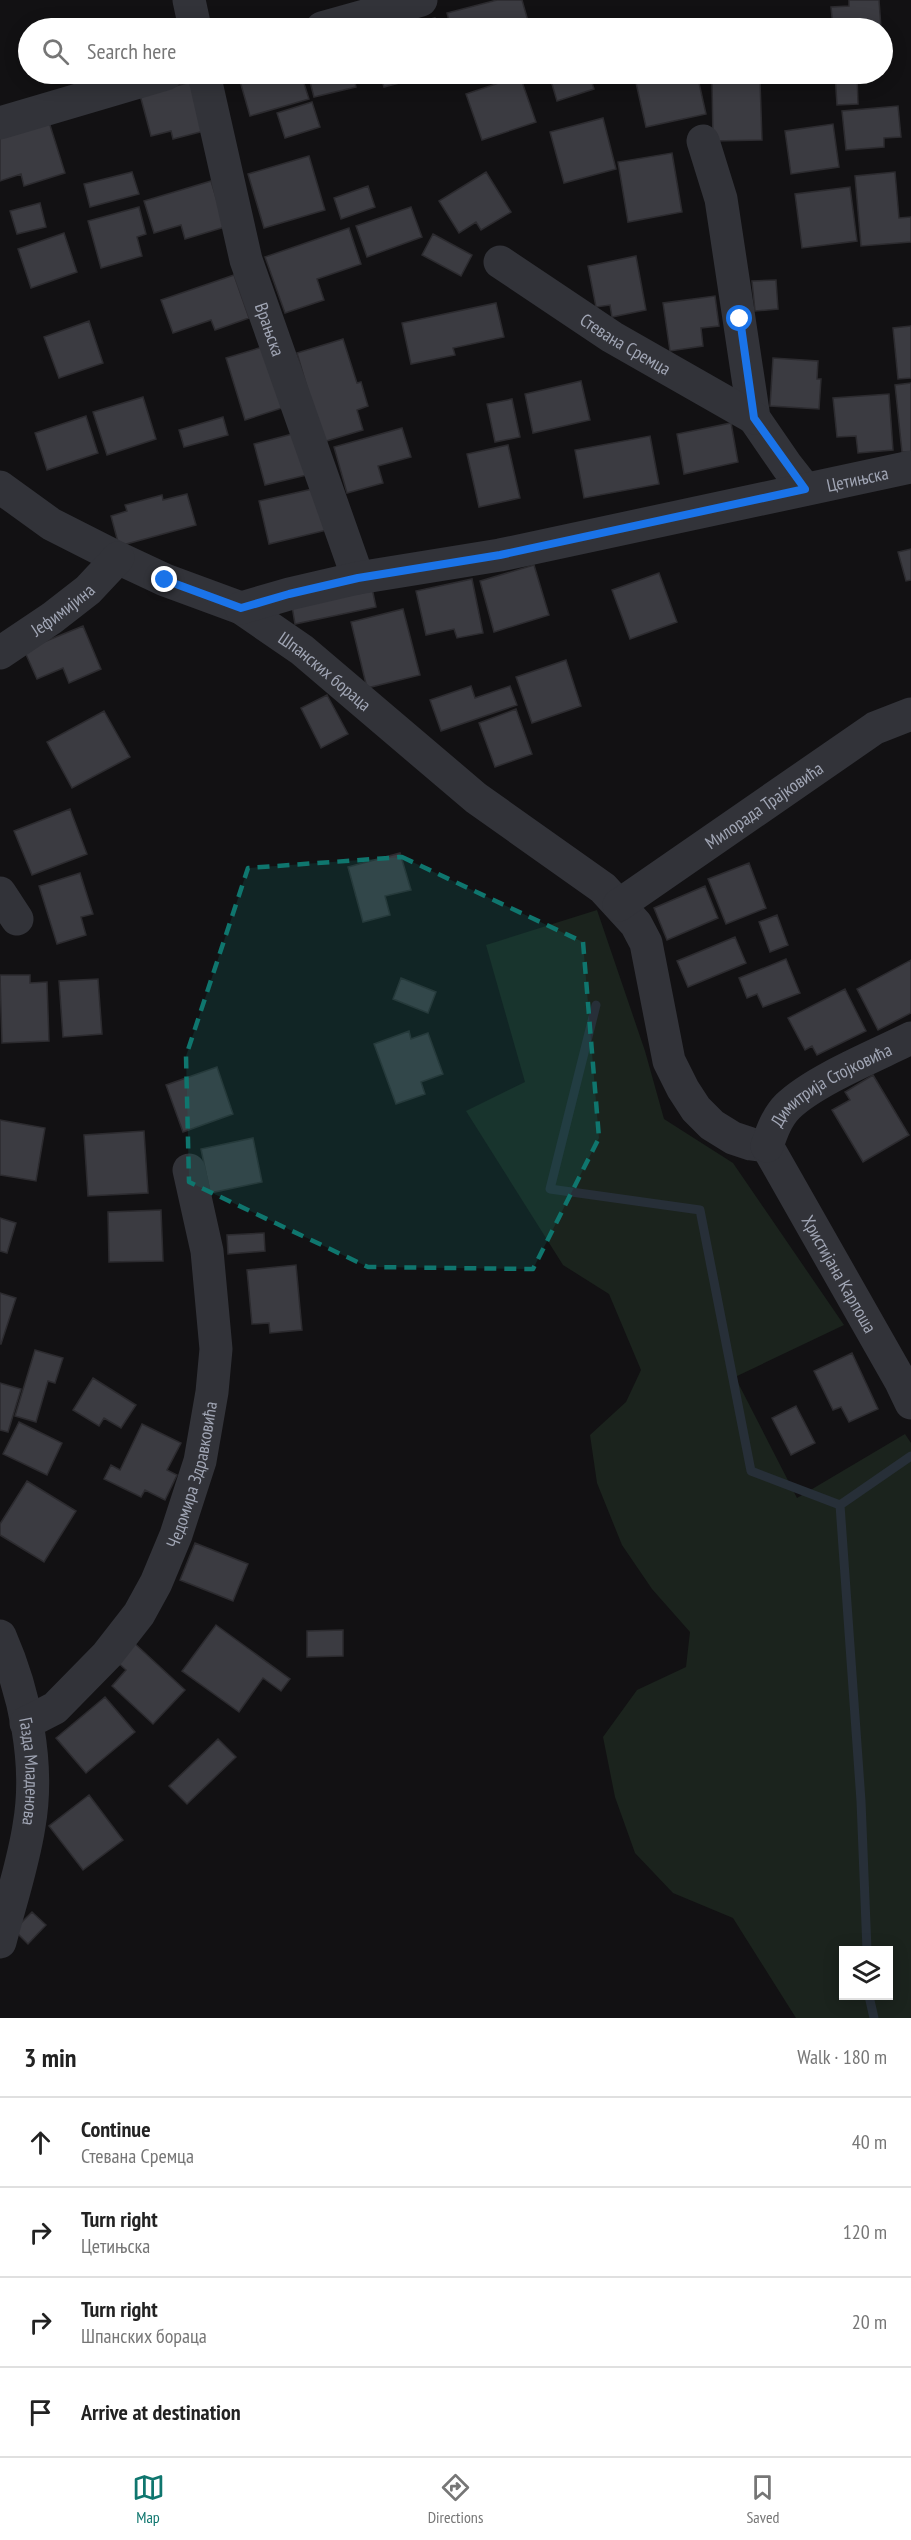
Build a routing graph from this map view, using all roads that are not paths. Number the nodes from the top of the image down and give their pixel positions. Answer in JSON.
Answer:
{"nodes":[{"id":1,"x":189,"y":0,"type":"edge"},
{"id":2,"x":421,"y":0,"type":"edge"},
{"id":3,"x":193,"y":18,"type":"edge"},
{"id":4,"x":357,"y":18,"type":"edge"},
{"id":5,"x":132,"y":84,"type":"edge"},
{"id":6,"x":206,"y":84,"type":"edge"},
{"id":7,"x":0,"y":123,"type":"edge"},
{"id":8,"x":703,"y":141,"type":"dead end"},
{"id":9,"x":500,"y":262,"type":"dead end"},
{"id":10,"x":754,"y":418,"type":"junction"},
{"id":11,"x":911,"y":467,"type":"edge"},
{"id":12,"x":0,"y":487,"type":"edge"},
{"id":13,"x":805,"y":489,"type":"junction"},
{"id":14,"x":118,"y":558,"type":"junction"},
{"id":15,"x":358,"y":578,"type":"junction"},
{"id":16,"x":241,"y":608,"type":"junction"},
{"id":17,"x":0,"y":653,"type":"edge"},
{"id":18,"x":911,"y":714,"type":"edge"},
{"id":19,"x":619,"y":905,"type":"junction"},
{"id":20,"x":911,"y":1038,"type":"edge"},
{"id":21,"x":767,"y":1146,"type":"junction"},
{"id":22,"x":189,"y":1170,"type":"dead end"},
{"id":23,"x":907,"y":1386,"type":"edge"},
{"id":24,"x":0,"y":1636,"type":"edge"},
{"id":25,"x":26,"y":1722,"type":"junction"},
{"id":26,"x":0,"y":1942,"type":"edge"}],
"edges":[{"from":1,"to":3,"type":"street"},
{"from":2,"to":4,"type":"street"},
{"from":5,"to":7,"type":"street"},
{"from":6,"to":15,"type":"street","name":"Врањска"},
{"from":8,"to":10,"type":"street","name":"Стевана Сремца"},
{"from":9,"to":10,"type":"street","name":"Стевана Сремца"},
{"from":10,"to":13,"type":"street","name":"Стевана Сремца"},
{"from":11,"to":13,"type":"street","name":"Цетињска"},
{"from":12,"to":14,"type":"street","name":"Шпанских бораца"},
{"from":13,"to":15,"type":"street","name":"Цетињска"},
{"from":14,"to":16,"type":"street","name":"Шпанских бораца"},
{"from":14,"to":17,"type":"street","name":"Јефимијина"},
{"from":15,"to":16,"type":"street","name":"Цетињска"},
{"from":16,"to":19,"type":"street","name":"Шпанских бораца"},
{"from":18,"to":19,"type":"street","name":"Милорада Трајковића"},
{"from":19,"to":21,"type":"street","name":"Шпанских бораца"},
{"from":20,"to":21,"type":"street","name":"Димитрија Стојковића"},
{"from":21,"to":23,"type":"street","name":"Христијана Карпоша"},
{"from":22,"to":25,"type":"street","name":"Чедомира Здравковића"},
{"from":24,"to":25,"type":"street","name":"Газда Младенова"},
{"from":25,"to":26,"type":"street","name":"Газда Младенова"}]}
